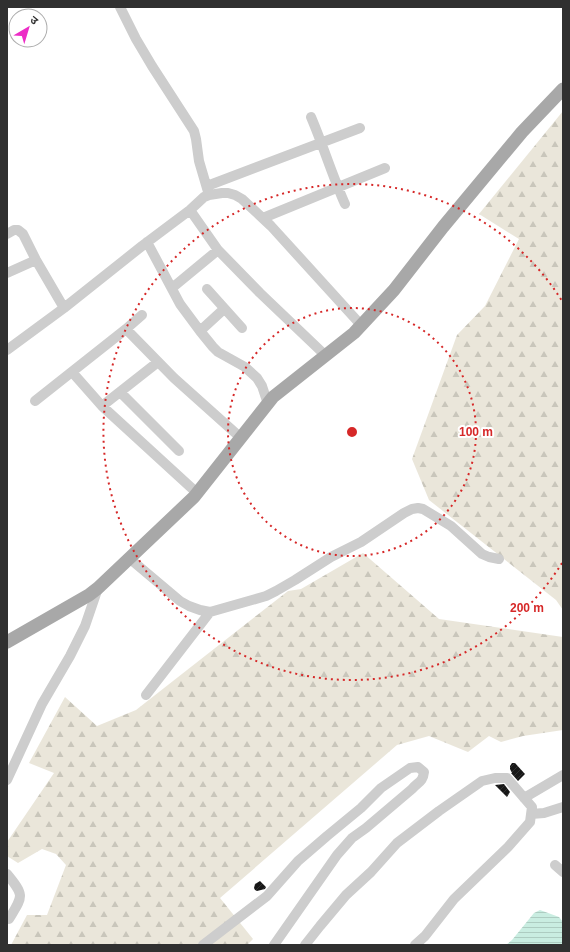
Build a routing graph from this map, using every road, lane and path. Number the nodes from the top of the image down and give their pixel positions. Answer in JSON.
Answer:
{"nodes":[{"id":1,"x":120,"y":7,"type":"edge"},
{"id":2,"x":563,"y":88,"type":"edge"},
{"id":3,"x":311,"y":116,"type":"dead end"},
{"id":4,"x":360,"y":128,"type":"dead end"},
{"id":5,"x":322,"y":143,"type":"junction"},
{"id":6,"x":385,"y":168,"type":"dead end"},
{"id":7,"x":338,"y":188,"type":"junction"},
{"id":8,"x":208,"y":190,"type":"junction"},
{"id":9,"x":345,"y":204,"type":"dead end"},
{"id":10,"x":190,"y":210,"type":"junction"},
{"id":11,"x":263,"y":218,"type":"junction"},
{"id":12,"x":7,"y":234,"type":"edge"},
{"id":13,"x":147,"y":242,"type":"junction"},
{"id":14,"x":218,"y":250,"type":"junction"},
{"id":15,"x":36,"y":260,"type":"junction"},
{"id":16,"x":7,"y":273,"type":"edge"},
{"id":17,"x":172,"y":288,"type":"junction"},
{"id":18,"x":207,"y":289,"type":"dead end"},
{"id":19,"x":64,"y":308,"type":"junction"},
{"id":20,"x":224,"y":309,"type":"junction"},
{"id":21,"x":142,"y":315,"type":"dead end"},
{"id":22,"x":361,"y":325,"type":"junction"},
{"id":23,"x":242,"y":328,"type":"dead end"},
{"id":24,"x":126,"y":329,"type":"junction"},
{"id":25,"x":200,"y":331,"type":"junction"},
{"id":26,"x":7,"y":350,"type":"edge"},
{"id":27,"x":325,"y":355,"type":"junction"},
{"id":28,"x":158,"y":362,"type":"junction"},
{"id":29,"x":72,"y":372,"type":"junction"},
{"id":30,"x":120,"y":392,"type":"junction"},
{"id":31,"x":35,"y":401,"type":"dead end"},
{"id":32,"x":268,"y":404,"type":"junction"},
{"id":33,"x":102,"y":406,"type":"junction"},
{"id":34,"x":241,"y":438,"type":"junction"},
{"id":35,"x":179,"y":451,"type":"dead end"},
{"id":36,"x":197,"y":493,"type":"junction"},
{"id":37,"x":129,"y":558,"type":"junction"},
{"id":38,"x":499,"y":559,"type":"dead end"},
{"id":39,"x":98,"y":588,"type":"junction"},
{"id":40,"x":210,"y":612,"type":"junction"},
{"id":41,"x":7,"y":642,"type":"edge"},
{"id":42,"x":146,"y":695,"type":"dead end"},
{"id":43,"x":563,"y":775,"type":"edge"},
{"id":44,"x":7,"y":780,"type":"edge"},
{"id":45,"x":524,"y":798,"type":"junction"},
{"id":46,"x":563,"y":807,"type":"edge"},
{"id":47,"x":531,"y":814,"type":"junction"},
{"id":48,"x":555,"y":865,"type":"dead end"},
{"id":49,"x":563,"y":872,"type":"edge"},
{"id":50,"x":7,"y":874,"type":"edge"},
{"id":51,"x":9,"y":919,"type":"dead end"},
{"id":52,"x":203,"y":945,"type":"edge"},
{"id":53,"x":274,"y":945,"type":"edge"},
{"id":54,"x":304,"y":945,"type":"edge"},
{"id":55,"x":415,"y":945,"type":"edge"}],
"edges":[{"from":1,"to":8,"type":"street"},
{"from":2,"to":22,"type":"main road"},
{"from":3,"to":5,"type":"street"},
{"from":4,"to":5,"type":"street"},
{"from":5,"to":7,"type":"street"},
{"from":5,"to":8,"type":"street"},
{"from":6,"to":7,"type":"street"},
{"from":7,"to":9,"type":"street"},
{"from":7,"to":11,"type":"street"},
{"from":8,"to":10,"type":"street"},
{"from":8,"to":11,"type":"street"},
{"from":10,"to":13,"type":"street"},
{"from":10,"to":14,"type":"street"},
{"from":11,"to":22,"type":"street"},
{"from":12,"to":15,"type":"street"},
{"from":13,"to":17,"type":"street"},
{"from":13,"to":19,"type":"street"},
{"from":14,"to":17,"type":"street"},
{"from":14,"to":27,"type":"street"},
{"from":15,"to":16,"type":"street"},
{"from":15,"to":19,"type":"street"},
{"from":17,"to":25,"type":"street"},
{"from":18,"to":20,"type":"street"},
{"from":19,"to":26,"type":"street"},
{"from":20,"to":23,"type":"street"},
{"from":20,"to":25,"type":"street"},
{"from":21,"to":24,"type":"street"},
{"from":22,"to":27,"type":"main road"},
{"from":24,"to":28,"type":"street"},
{"from":24,"to":29,"type":"street"},
{"from":25,"to":32,"type":"street"},
{"from":27,"to":32,"type":"main road"},
{"from":28,"to":30,"type":"street"},
{"from":28,"to":34,"type":"street"},
{"from":29,"to":31,"type":"street"},
{"from":29,"to":33,"type":"street"},
{"from":30,"to":33,"type":"street"},
{"from":30,"to":35,"type":"street"},
{"from":32,"to":34,"type":"main road"},
{"from":33,"to":36,"type":"street"},
{"from":34,"to":36,"type":"main road"},
{"from":36,"to":37,"type":"main road"},
{"from":37,"to":39,"type":"main road"},
{"from":37,"to":40,"type":"street"},
{"from":38,"to":40,"type":"street"},
{"from":39,"to":41,"type":"main road"},
{"from":39,"to":44,"type":"street"},
{"from":40,"to":42,"type":"street"},
{"from":43,"to":45,"type":"street"},
{"from":45,"to":47,"type":"street"},
{"from":45,"to":54,"type":"street"},
{"from":46,"to":47,"type":"street"},
{"from":47,"to":55,"type":"street"},
{"from":48,"to":49,"type":"street"},
{"from":50,"to":51,"type":"street"},
{"from":52,"to":53,"type":"street"}]}
